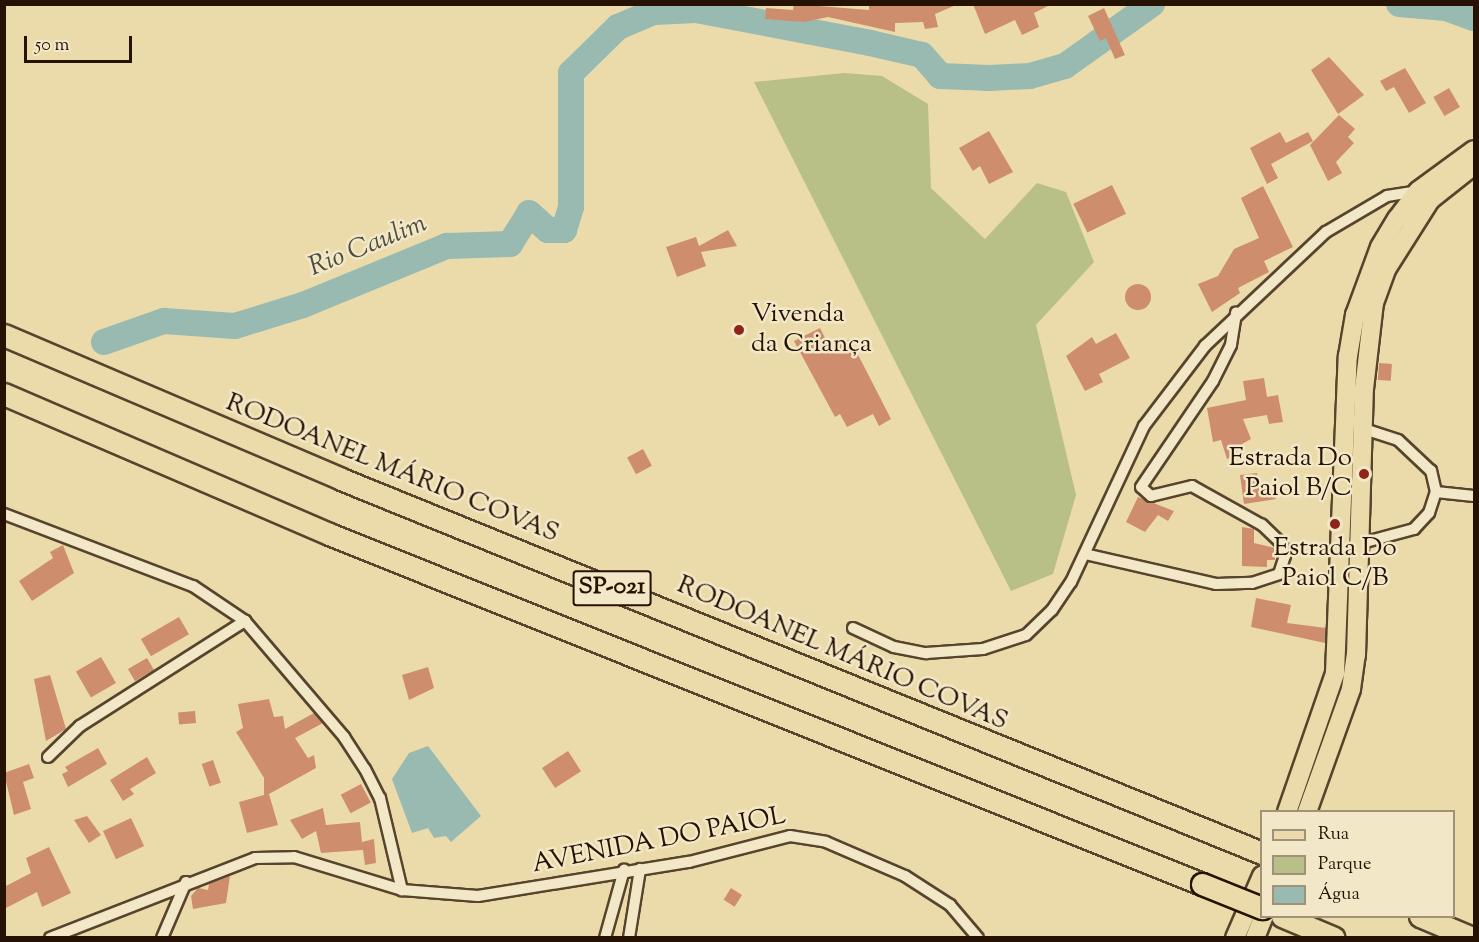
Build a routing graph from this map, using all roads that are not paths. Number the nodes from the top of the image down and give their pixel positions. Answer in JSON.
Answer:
{"nodes":[{"id":1,"x":1474,"y":150,"type":"edge"},
{"id":2,"x":1474,"y":165,"type":"edge"},
{"id":3,"x":1418,"y":191,"type":"junction"},
{"id":4,"x":1236,"y":312,"type":"junction"},
{"id":5,"x":4,"y":335,"type":"edge"},
{"id":6,"x":4,"y":394,"type":"edge"},
{"id":7,"x":1362,"y":428,"type":"junction"},
{"id":8,"x":1436,"y":492,"type":"junction"},
{"id":9,"x":1474,"y":496,"type":"edge"},
{"id":10,"x":4,"y":514,"type":"edge"},
{"id":11,"x":1358,"y":544,"type":"junction"},
{"id":12,"x":1085,"y":554,"type":"junction"},
{"id":13,"x":245,"y":621,"type":"junction"},
{"id":14,"x":853,"y":628,"type":"dead end"},
{"id":15,"x":48,"y":757,"type":"dead end"},
{"id":16,"x":1288,"y":810,"type":"edge"},
{"id":17,"x":1308,"y":810,"type":"edge"},
{"id":18,"x":1260,"y":852,"type":"edge"},
{"id":19,"x":640,"y":869,"type":"junction"},
{"id":20,"x":624,"y":870,"type":"junction"},
{"id":21,"x":1260,"y":881,"type":"edge"},
{"id":22,"x":186,"y":882,"type":"junction"},
{"id":23,"x":402,"y":890,"type":"junction"},
{"id":24,"x":1260,"y":907,"type":"edge"},
{"id":25,"x":1263,"y":918,"type":"edge"},
{"id":26,"x":1287,"y":918,"type":"edge"},
{"id":27,"x":1425,"y":918,"type":"edge"},
{"id":28,"x":50,"y":938,"type":"edge"},
{"id":29,"x":162,"y":938,"type":"edge"},
{"id":30,"x":604,"y":938,"type":"edge"},
{"id":31,"x":629,"y":938,"type":"edge"},
{"id":32,"x":978,"y":938,"type":"edge"},
{"id":33,"x":1235,"y":938,"type":"edge"},
{"id":34,"x":1255,"y":938,"type":"edge"},
{"id":35,"x":1334,"y":938,"type":"edge"},
{"id":36,"x":1472,"y":938,"type":"edge"}],
"edges":[{"from":1,"to":3,"type":"main road"},
{"from":2,"to":7,"type":"main road"},
{"from":3,"to":4,"type":"street"},
{"from":3,"to":16,"type":"main road"},
{"from":4,"to":12,"type":"street"},
{"from":4,"to":12,"type":"street"},
{"from":5,"to":18,"type":"highway","name":"RODOANEL MÁRIO COVAS","number":"SP-021"},
{"from":6,"to":24,"type":"highway","number":"SP-021","bridge":true},
{"from":7,"to":8,"type":"street"},
{"from":7,"to":11,"type":"main road"},
{"from":8,"to":9,"type":"street"},
{"from":8,"to":11,"type":"street"},
{"from":10,"to":13,"type":"street"},
{"from":11,"to":17,"type":"main road"},
{"from":12,"to":14,"type":"street"},
{"from":13,"to":15,"type":"street"},
{"from":13,"to":23,"type":"street"},
{"from":19,"to":20,"type":"street","name":"AVENIDA DO PAIOL"},
{"from":19,"to":31,"type":"street"},
{"from":19,"to":32,"type":"street","name":"AVENIDA DO PAIOL"},
{"from":20,"to":23,"type":"street","name":"AVENIDA DO PAIOL"},
{"from":20,"to":30,"type":"street"},
{"from":21,"to":33,"type":"main road"},
{"from":22,"to":23,"type":"street","name":"AVENIDA DO PAIOL"},
{"from":22,"to":28,"type":"street","name":"AVENIDA DO PAIOL"},
{"from":22,"to":29,"type":"street"},
{"from":25,"to":34,"type":"main road"},
{"from":26,"to":35,"type":"highway"},
{"from":27,"to":36,"type":"highway"}]}
